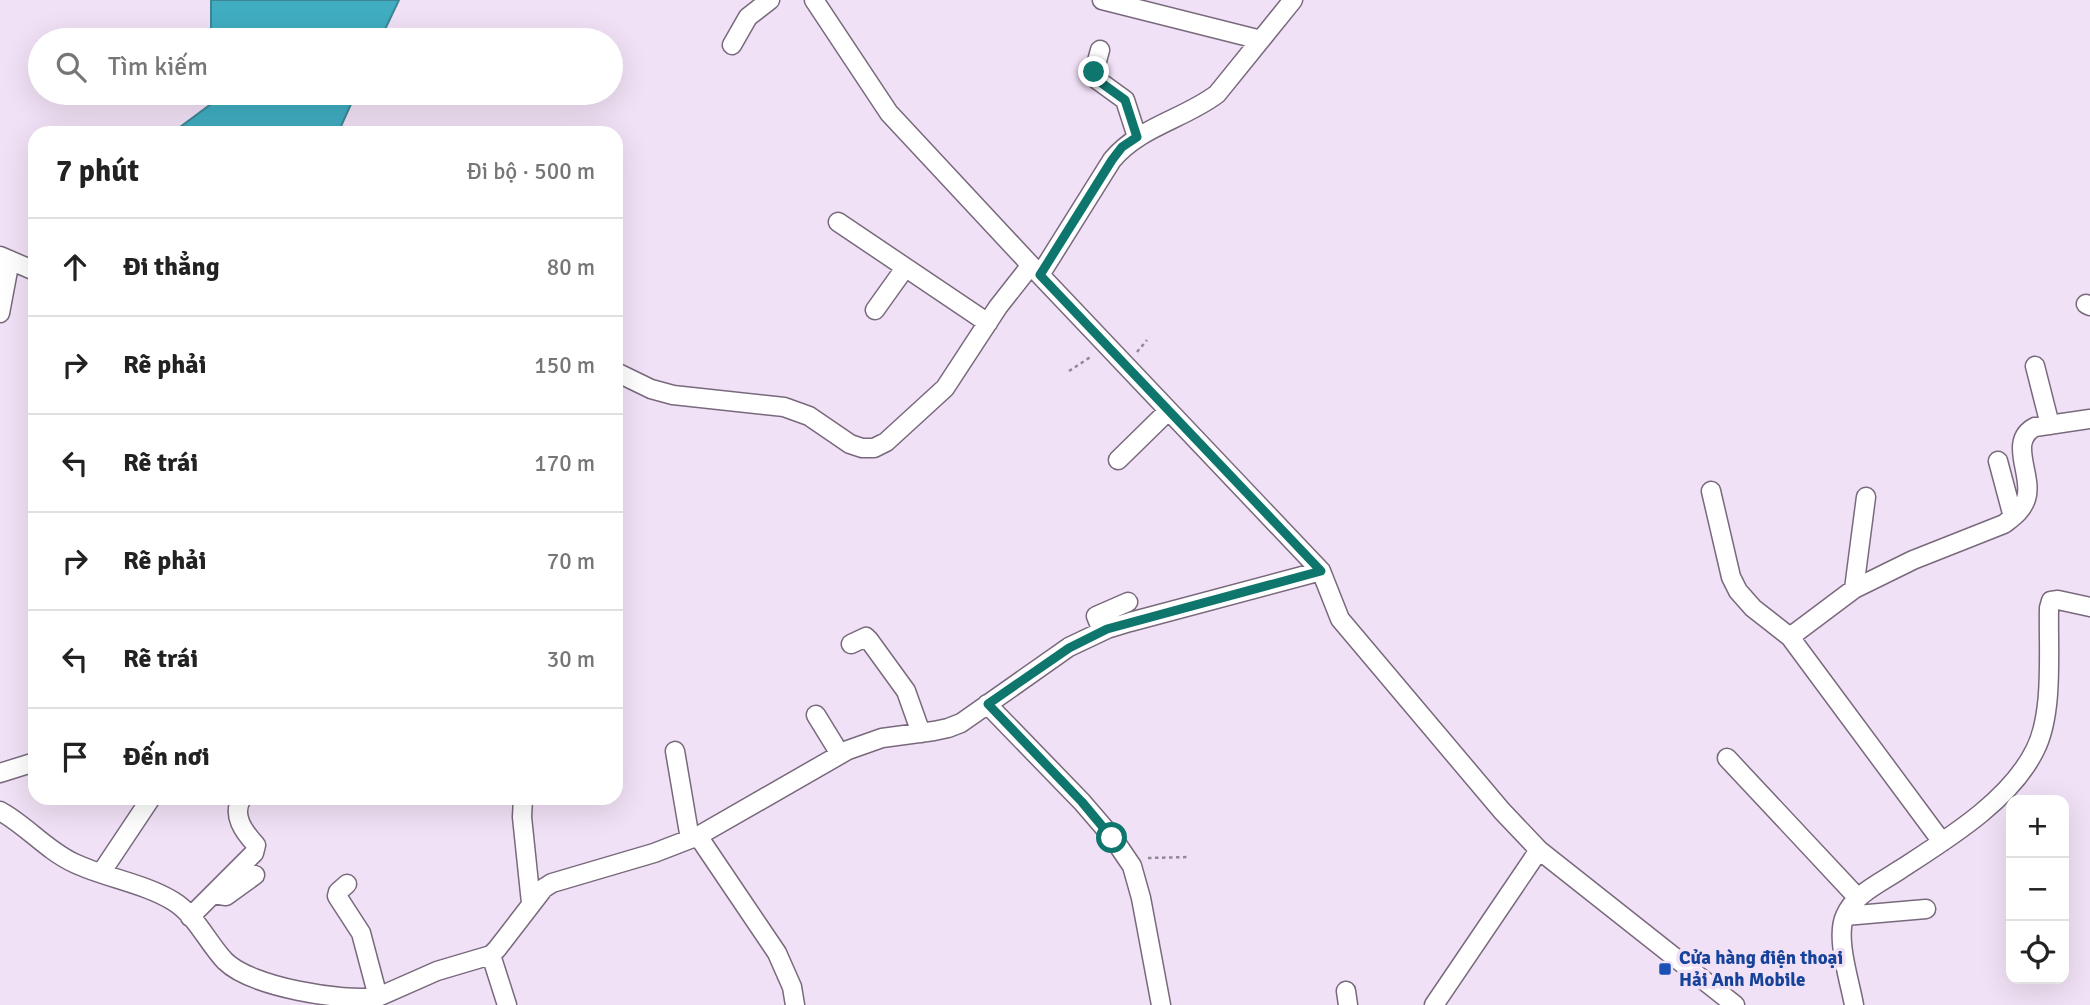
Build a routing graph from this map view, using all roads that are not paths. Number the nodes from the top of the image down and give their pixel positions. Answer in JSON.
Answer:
{"nodes":[{"id":1,"x":770,"y":0,"type":"edge"},
{"id":2,"x":814,"y":0,"type":"edge"},
{"id":3,"x":1102,"y":0,"type":"edge"},
{"id":4,"x":1293,"y":0,"type":"edge"},
{"id":5,"x":1261,"y":40,"type":"junction"},
{"id":6,"x":732,"y":45,"type":"dead end"},
{"id":7,"x":1100,"y":50,"type":"dead end"},
{"id":8,"x":1137,"y":137,"type":"junction"},
{"id":9,"x":838,"y":222,"type":"dead end"},
{"id":10,"x":5,"y":258,"type":"edge"},
{"id":11,"x":28,"y":268,"type":"edge"},
{"id":12,"x":905,"y":268,"type":"junction"},
{"id":13,"x":1035,"y":270,"type":"junction"},
{"id":14,"x":875,"y":310,"type":"dead end"},
{"id":15,"x":0,"y":313,"type":"edge"},
{"id":16,"x":988,"y":323,"type":"junction"},
{"id":17,"x":2035,"y":366,"type":"dead end"},
{"id":18,"x":623,"y":376,"type":"edge"},
{"id":19,"x":1168,"y":411,"type":"junction"},
{"id":20,"x":2090,"y":419,"type":"edge"},
{"id":21,"x":2050,"y":425,"type":"junction"},
{"id":22,"x":1118,"y":460,"type":"dead end"},
{"id":23,"x":1998,"y":461,"type":"dead end"},
{"id":24,"x":1711,"y":491,"type":"dead end"},
{"id":25,"x":1866,"y":497,"type":"dead end"},
{"id":26,"x":2013,"y":517,"type":"junction"},
{"id":27,"x":1321,"y":571,"type":"junction"},
{"id":28,"x":1854,"y":589,"type":"junction"},
{"id":29,"x":1128,"y":602,"type":"dead end"},
{"id":30,"x":2090,"y":607,"type":"edge"},
{"id":31,"x":1102,"y":631,"type":"junction"},
{"id":32,"x":1790,"y":637,"type":"junction"},
{"id":33,"x":851,"y":644,"type":"dead end"},
{"id":34,"x":988,"y":704,"type":"junction"},
{"id":35,"x":816,"y":715,"type":"dead end"},
{"id":36,"x":921,"y":733,"type":"junction"},
{"id":37,"x":676,"y":751,"type":"dead end"},
{"id":38,"x":841,"y":754,"type":"junction"},
{"id":39,"x":1727,"y":758,"type":"dead end"},
{"id":40,"x":28,"y":764,"type":"edge"},
{"id":41,"x":0,"y":773,"type":"edge"},
{"id":42,"x":146,"y":805,"type":"edge"},
{"id":43,"x":238,"y":805,"type":"edge"},
{"id":44,"x":520,"y":805,"type":"edge"},
{"id":45,"x":0,"y":811,"type":"edge"},
{"id":46,"x":694,"y":837,"type":"junction"},
{"id":47,"x":1942,"y":842,"type":"junction"},
{"id":48,"x":1539,"y":850,"type":"junction"},
{"id":49,"x":101,"y":873,"type":"junction"},
{"id":50,"x":255,"y":875,"type":"dead end"},
{"id":51,"x":347,"y":884,"type":"dead end"},
{"id":52,"x":214,"y":894,"type":"junction"},
{"id":53,"x":1858,"y":898,"type":"junction"},
{"id":54,"x":531,"y":903,"type":"junction"},
{"id":55,"x":1926,"y":909,"type":"dead end"},
{"id":56,"x":1844,"y":916,"type":"junction"},
{"id":57,"x":190,"y":917,"type":"junction"},
{"id":58,"x":491,"y":955,"type":"junction"},
{"id":59,"x":382,"y":999,"type":"edge"},
{"id":60,"x":507,"y":1005,"type":"edge"},
{"id":61,"x":795,"y":1005,"type":"edge"},
{"id":62,"x":1161,"y":1005,"type":"edge"},
{"id":63,"x":1434,"y":1005,"type":"edge"},
{"id":64,"x":1735,"y":1005,"type":"edge"},
{"id":65,"x":1854,"y":1005,"type":"edge"}],
"edges":[{"from":1,"to":6,"type":"street"},
{"from":2,"to":13,"type":"street"},
{"from":3,"to":5,"type":"street"},
{"from":4,"to":5,"type":"street"},
{"from":5,"to":8,"type":"street"},
{"from":7,"to":8,"type":"street"},
{"from":8,"to":13,"type":"street"},
{"from":9,"to":12,"type":"street"},
{"from":10,"to":11,"type":"street"},
{"from":10,"to":15,"type":"street"},
{"from":12,"to":14,"type":"street"},
{"from":12,"to":16,"type":"street"},
{"from":13,"to":16,"type":"street"},
{"from":13,"to":19,"type":"street"},
{"from":16,"to":18,"type":"street"},
{"from":17,"to":21,"type":"street"},
{"from":19,"to":22,"type":"street"},
{"from":19,"to":27,"type":"street"},
{"from":20,"to":21,"type":"street"},
{"from":21,"to":26,"type":"street"},
{"from":23,"to":26,"type":"street"},
{"from":24,"to":32,"type":"street"},
{"from":25,"to":28,"type":"street"},
{"from":26,"to":28,"type":"street"},
{"from":27,"to":31,"type":"street"},
{"from":27,"to":48,"type":"street"},
{"from":28,"to":32,"type":"street"},
{"from":29,"to":31,"type":"street"},
{"from":30,"to":47,"type":"street"},
{"from":31,"to":34,"type":"street"},
{"from":32,"to":47,"type":"street"},
{"from":33,"to":36,"type":"street"},
{"from":34,"to":36,"type":"street"},
{"from":34,"to":62,"type":"street"},
{"from":35,"to":38,"type":"street"},
{"from":36,"to":38,"type":"street"},
{"from":37,"to":46,"type":"street"},
{"from":38,"to":46,"type":"street"},
{"from":39,"to":53,"type":"street"},
{"from":40,"to":41,"type":"street"},
{"from":42,"to":49,"type":"street"},
{"from":43,"to":52,"type":"street"},
{"from":44,"to":54,"type":"street"},
{"from":45,"to":49,"type":"street"},
{"from":46,"to":54,"type":"street"},
{"from":46,"to":61,"type":"street"},
{"from":47,"to":53,"type":"street"},
{"from":48,"to":63,"type":"street"},
{"from":48,"to":64,"type":"street"},
{"from":49,"to":57,"type":"street"},
{"from":50,"to":52,"type":"street"},
{"from":51,"to":59,"type":"street"},
{"from":52,"to":57,"type":"street"},
{"from":53,"to":56,"type":"street"},
{"from":54,"to":58,"type":"street"},
{"from":55,"to":56,"type":"street"},
{"from":56,"to":65,"type":"street"},
{"from":57,"to":59,"type":"street"},
{"from":58,"to":59,"type":"street"},
{"from":58,"to":60,"type":"street"}]}
